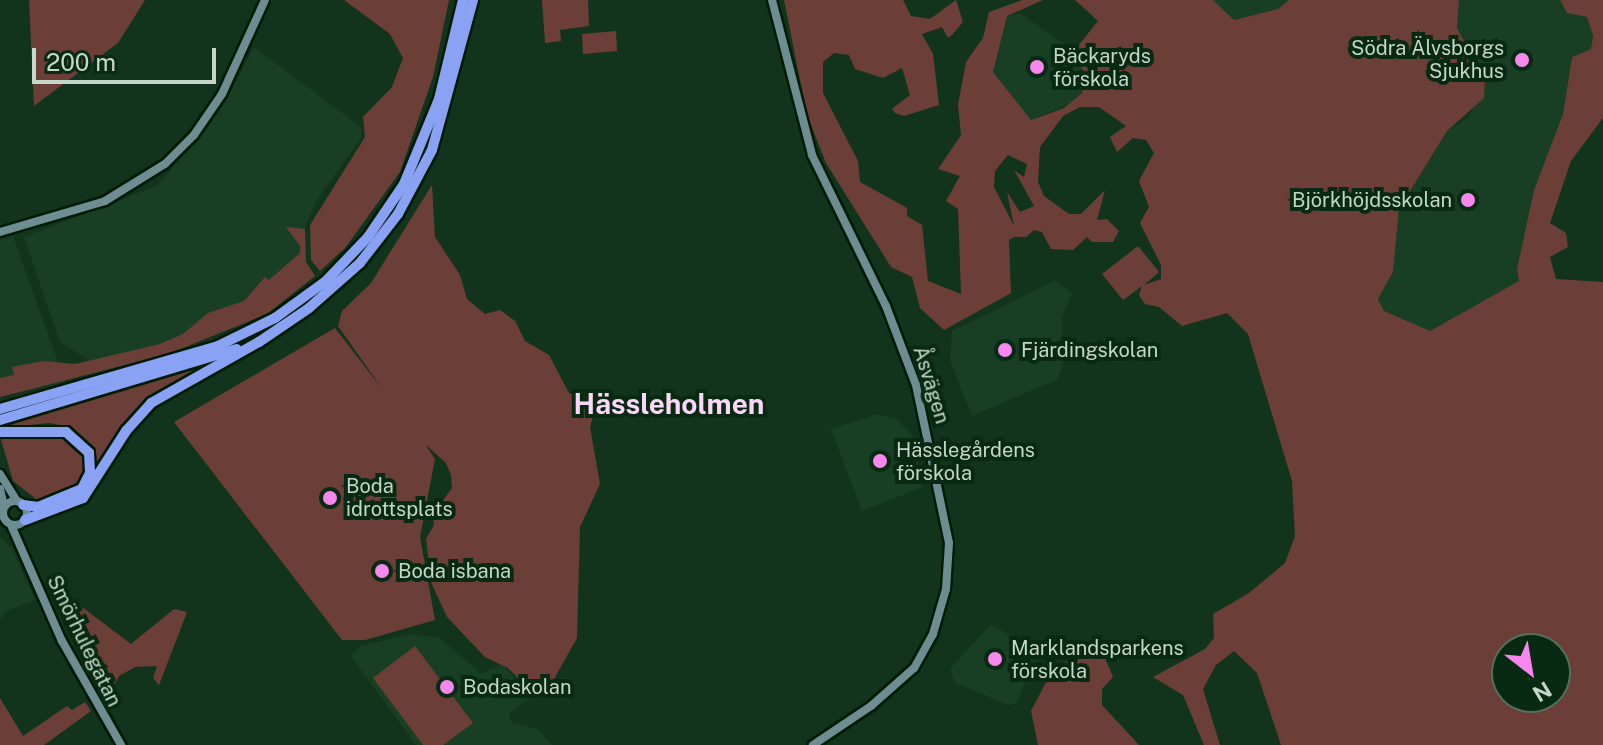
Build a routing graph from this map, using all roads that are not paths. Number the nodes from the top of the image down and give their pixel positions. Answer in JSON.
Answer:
{"nodes":[{"id":1,"x":265,"y":0,"type":"edge"},
{"id":2,"x":463,"y":0,"type":"edge"},
{"id":3,"x":473,"y":0,"type":"edge"},
{"id":4,"x":772,"y":0,"type":"edge"},
{"id":5,"x":0,"y":232,"type":"edge"},
{"id":6,"x":281,"y":326,"type":"junction"},
{"id":7,"x":0,"y":408,"type":"edge"},
{"id":8,"x":0,"y":420,"type":"edge"},
{"id":9,"x":0,"y":432,"type":"edge"},
{"id":10,"x":0,"y":474,"type":"edge"},
{"id":11,"x":0,"y":489,"type":"edge"},
{"id":12,"x":20,"y":503,"type":"junction"},
{"id":13,"x":4,"y":506,"type":"junction"},
{"id":14,"x":24,"y":521,"type":"junction"},
{"id":15,"x":11,"y":525,"type":"junction"},
{"id":16,"x":22,"y":550,"type":"junction"},
{"id":17,"x":121,"y":745,"type":"edge"},
{"id":18,"x":813,"y":745,"type":"edge"}],
"edges":[{"from":1,"to":5,"type":"street"},
{"from":2,"to":7,"type":"highway"},
{"from":3,"to":6,"type":"highway"},
{"from":4,"to":18,"type":"street","name":"Åsvägen"},
{"from":6,"to":8,"type":"highway"},
{"from":6,"to":14,"type":"highway"},
{"from":9,"to":12,"type":"highway"},
{"from":10,"to":12,"type":"street"},
{"from":11,"to":13,"type":"street","name":"Smörhulegatan"},
{"from":12,"to":13,"type":"street"},
{"from":12,"to":14,"type":"street","name":"Smörhulegatan"},
{"from":13,"to":15,"type":"street","name":"Smörhulegatan"},
{"from":14,"to":15,"type":"street"},
{"from":14,"to":16,"type":"street","name":"Smörhulegatan"},
{"from":15,"to":16,"type":"street","name":"Smörhulegatan"},
{"from":16,"to":17,"type":"street","name":"Smörhulegatan"}]}
